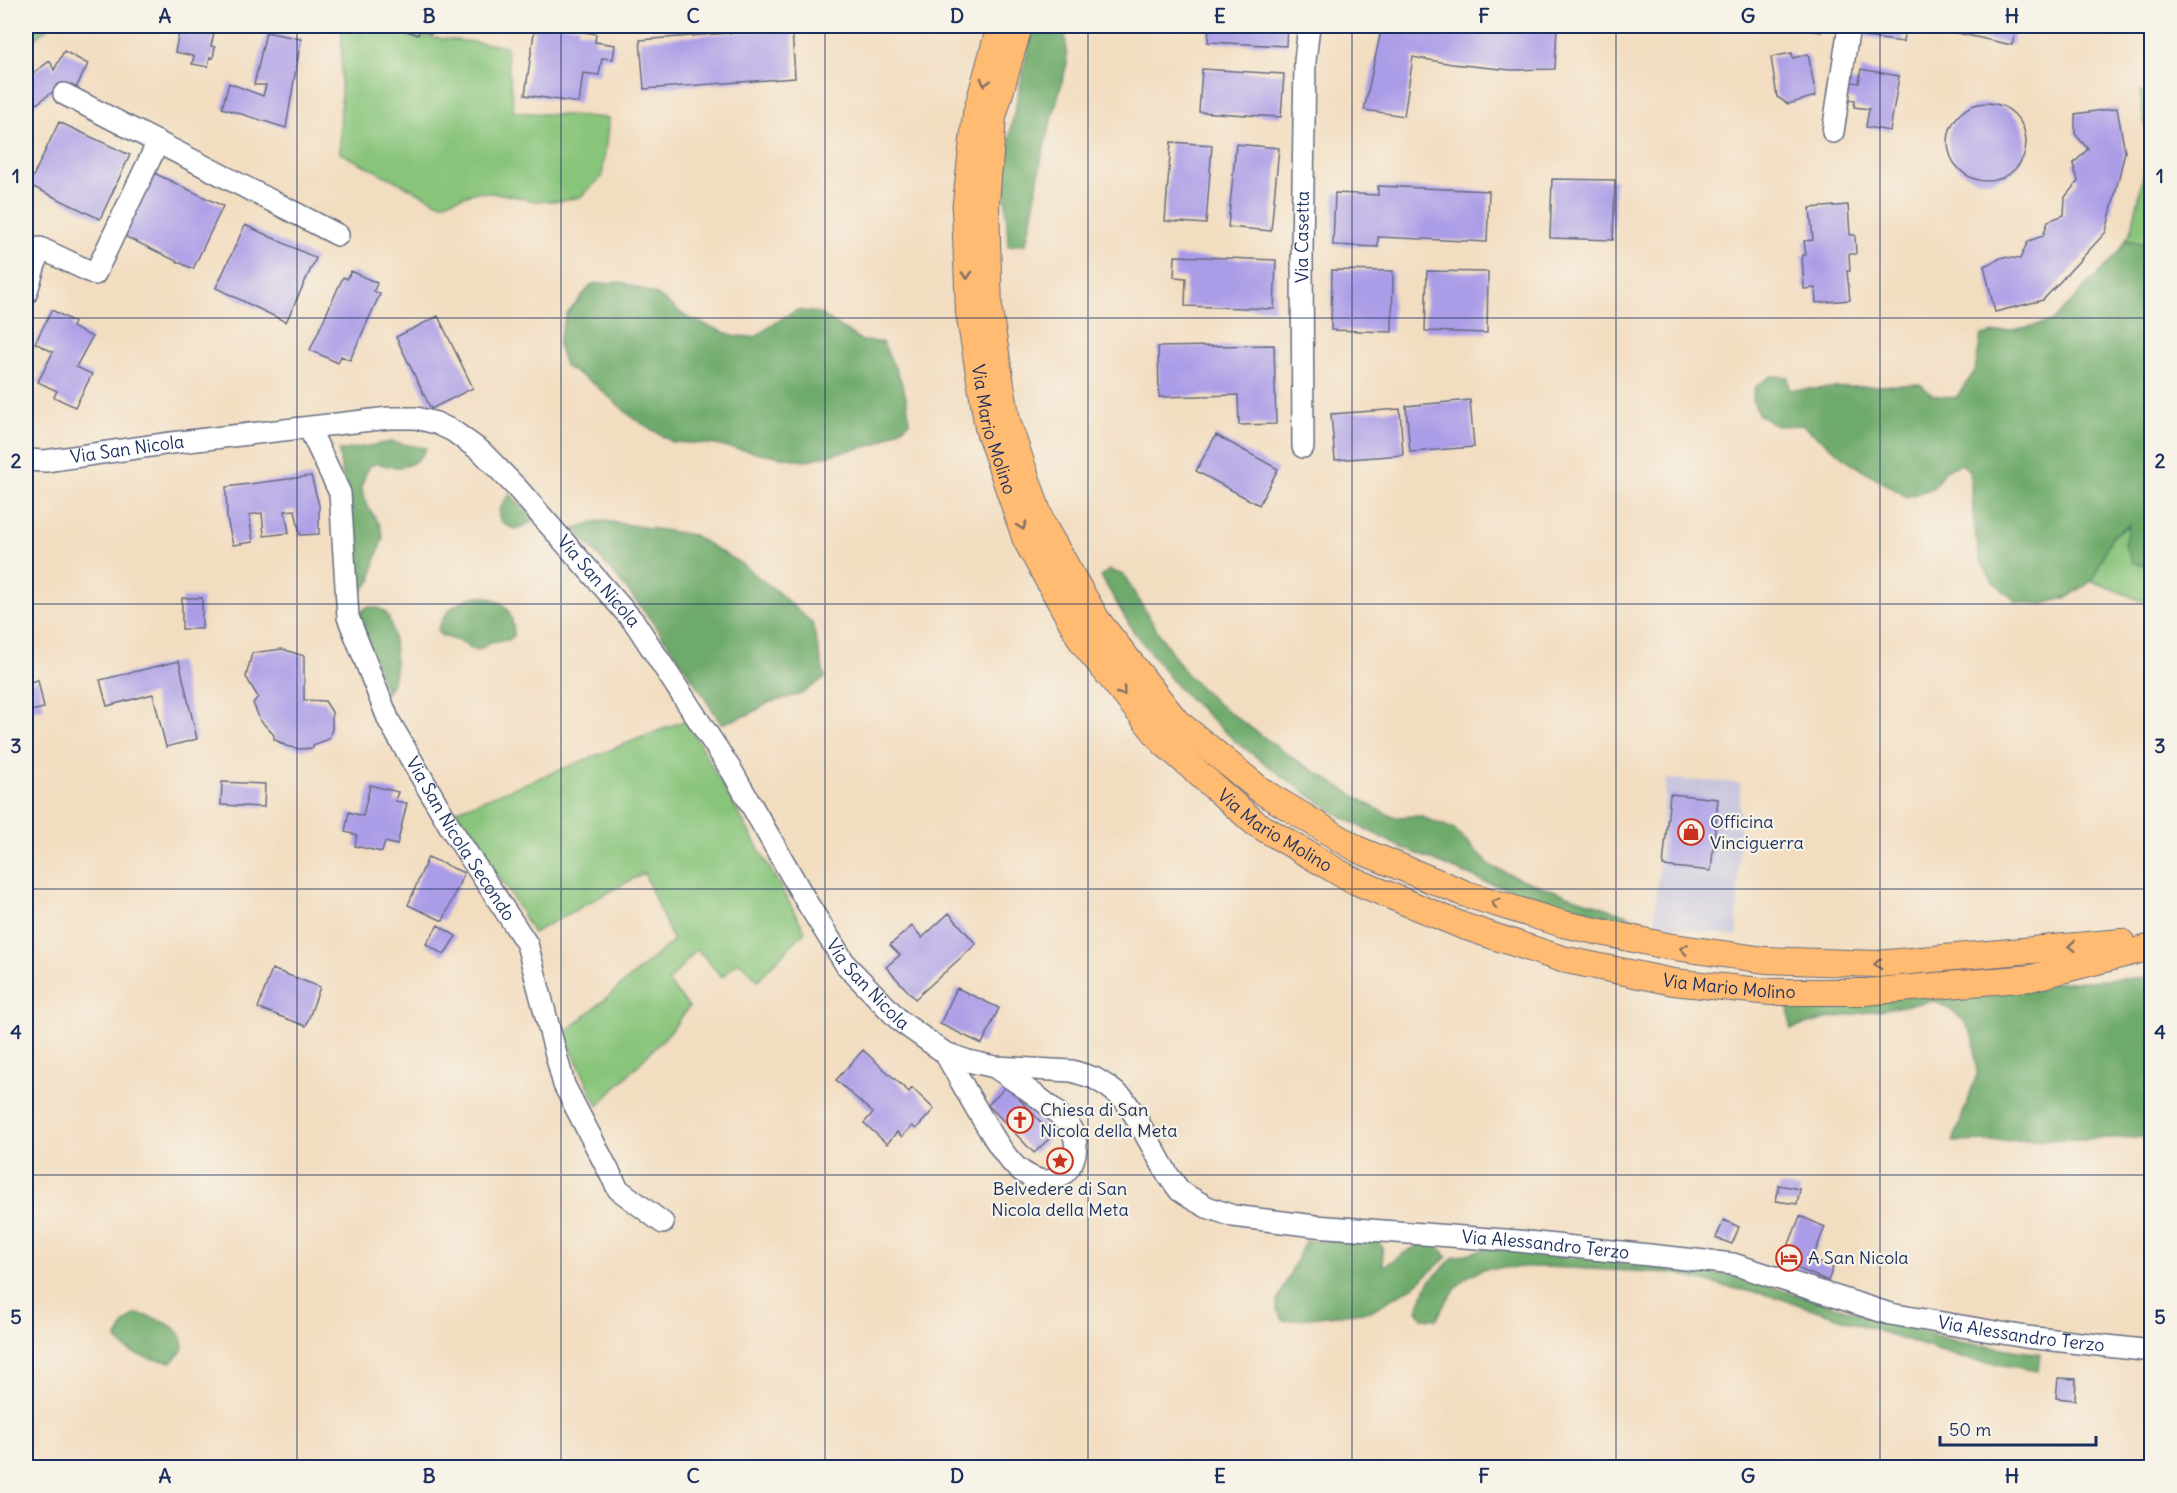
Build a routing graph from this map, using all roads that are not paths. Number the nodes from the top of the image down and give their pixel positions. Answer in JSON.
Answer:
{"nodes":[{"id":1,"x":1000,"y":26,"type":"edge"},
{"id":2,"x":1019,"y":26,"type":"edge"},
{"id":3,"x":1309,"y":26,"type":"edge"},
{"id":4,"x":1849,"y":26,"type":"edge"},
{"id":5,"x":64,"y":94,"type":"dead end"},
{"id":6,"x":1833,"y":132,"type":"dead end"},
{"id":7,"x":158,"y":142,"type":"junction"},
{"id":8,"x":338,"y":235,"type":"dead end"},
{"id":9,"x":26,"y":294,"type":"edge"},
{"id":10,"x":309,"y":428,"type":"junction"},
{"id":11,"x":1303,"y":447,"type":"dead end"},
{"id":12,"x":26,"y":460,"type":"edge"},
{"id":13,"x":2151,"y":939,"type":"edge"},
{"id":14,"x":2151,"y":947,"type":"edge"},
{"id":15,"x":945,"y":1053,"type":"junction"},
{"id":16,"x":994,"y":1067,"type":"junction"},
{"id":17,"x":663,"y":1223,"type":"dead end"},
{"id":18,"x":2151,"y":1351,"type":"edge"}],
"edges":[{"from":1,"to":14,"type":"main road","name":"Via Mario Molino","one_way":true},
{"from":13,"to":2,"type":"main road","name":"Via Mario Molino","one_way":true},
{"from":3,"to":11,"type":"street","name":"Via Casetta"},
{"from":4,"to":6,"type":"street"},
{"from":5,"to":7,"type":"street"},
{"from":7,"to":8,"type":"street"},
{"from":7,"to":9,"type":"street"},
{"from":10,"to":12,"type":"street","name":"Via San Nicola"},
{"from":10,"to":15,"type":"street","name":"Via San Nicola"},
{"from":10,"to":17,"type":"street","name":"Via San Nicola Secondo"},
{"from":15,"to":16,"type":"street","name":"Via San Nicola"},
{"from":15,"to":16,"type":"street"},
{"from":16,"to":18,"type":"street","name":"Via Alessandro Terzo"}]}
